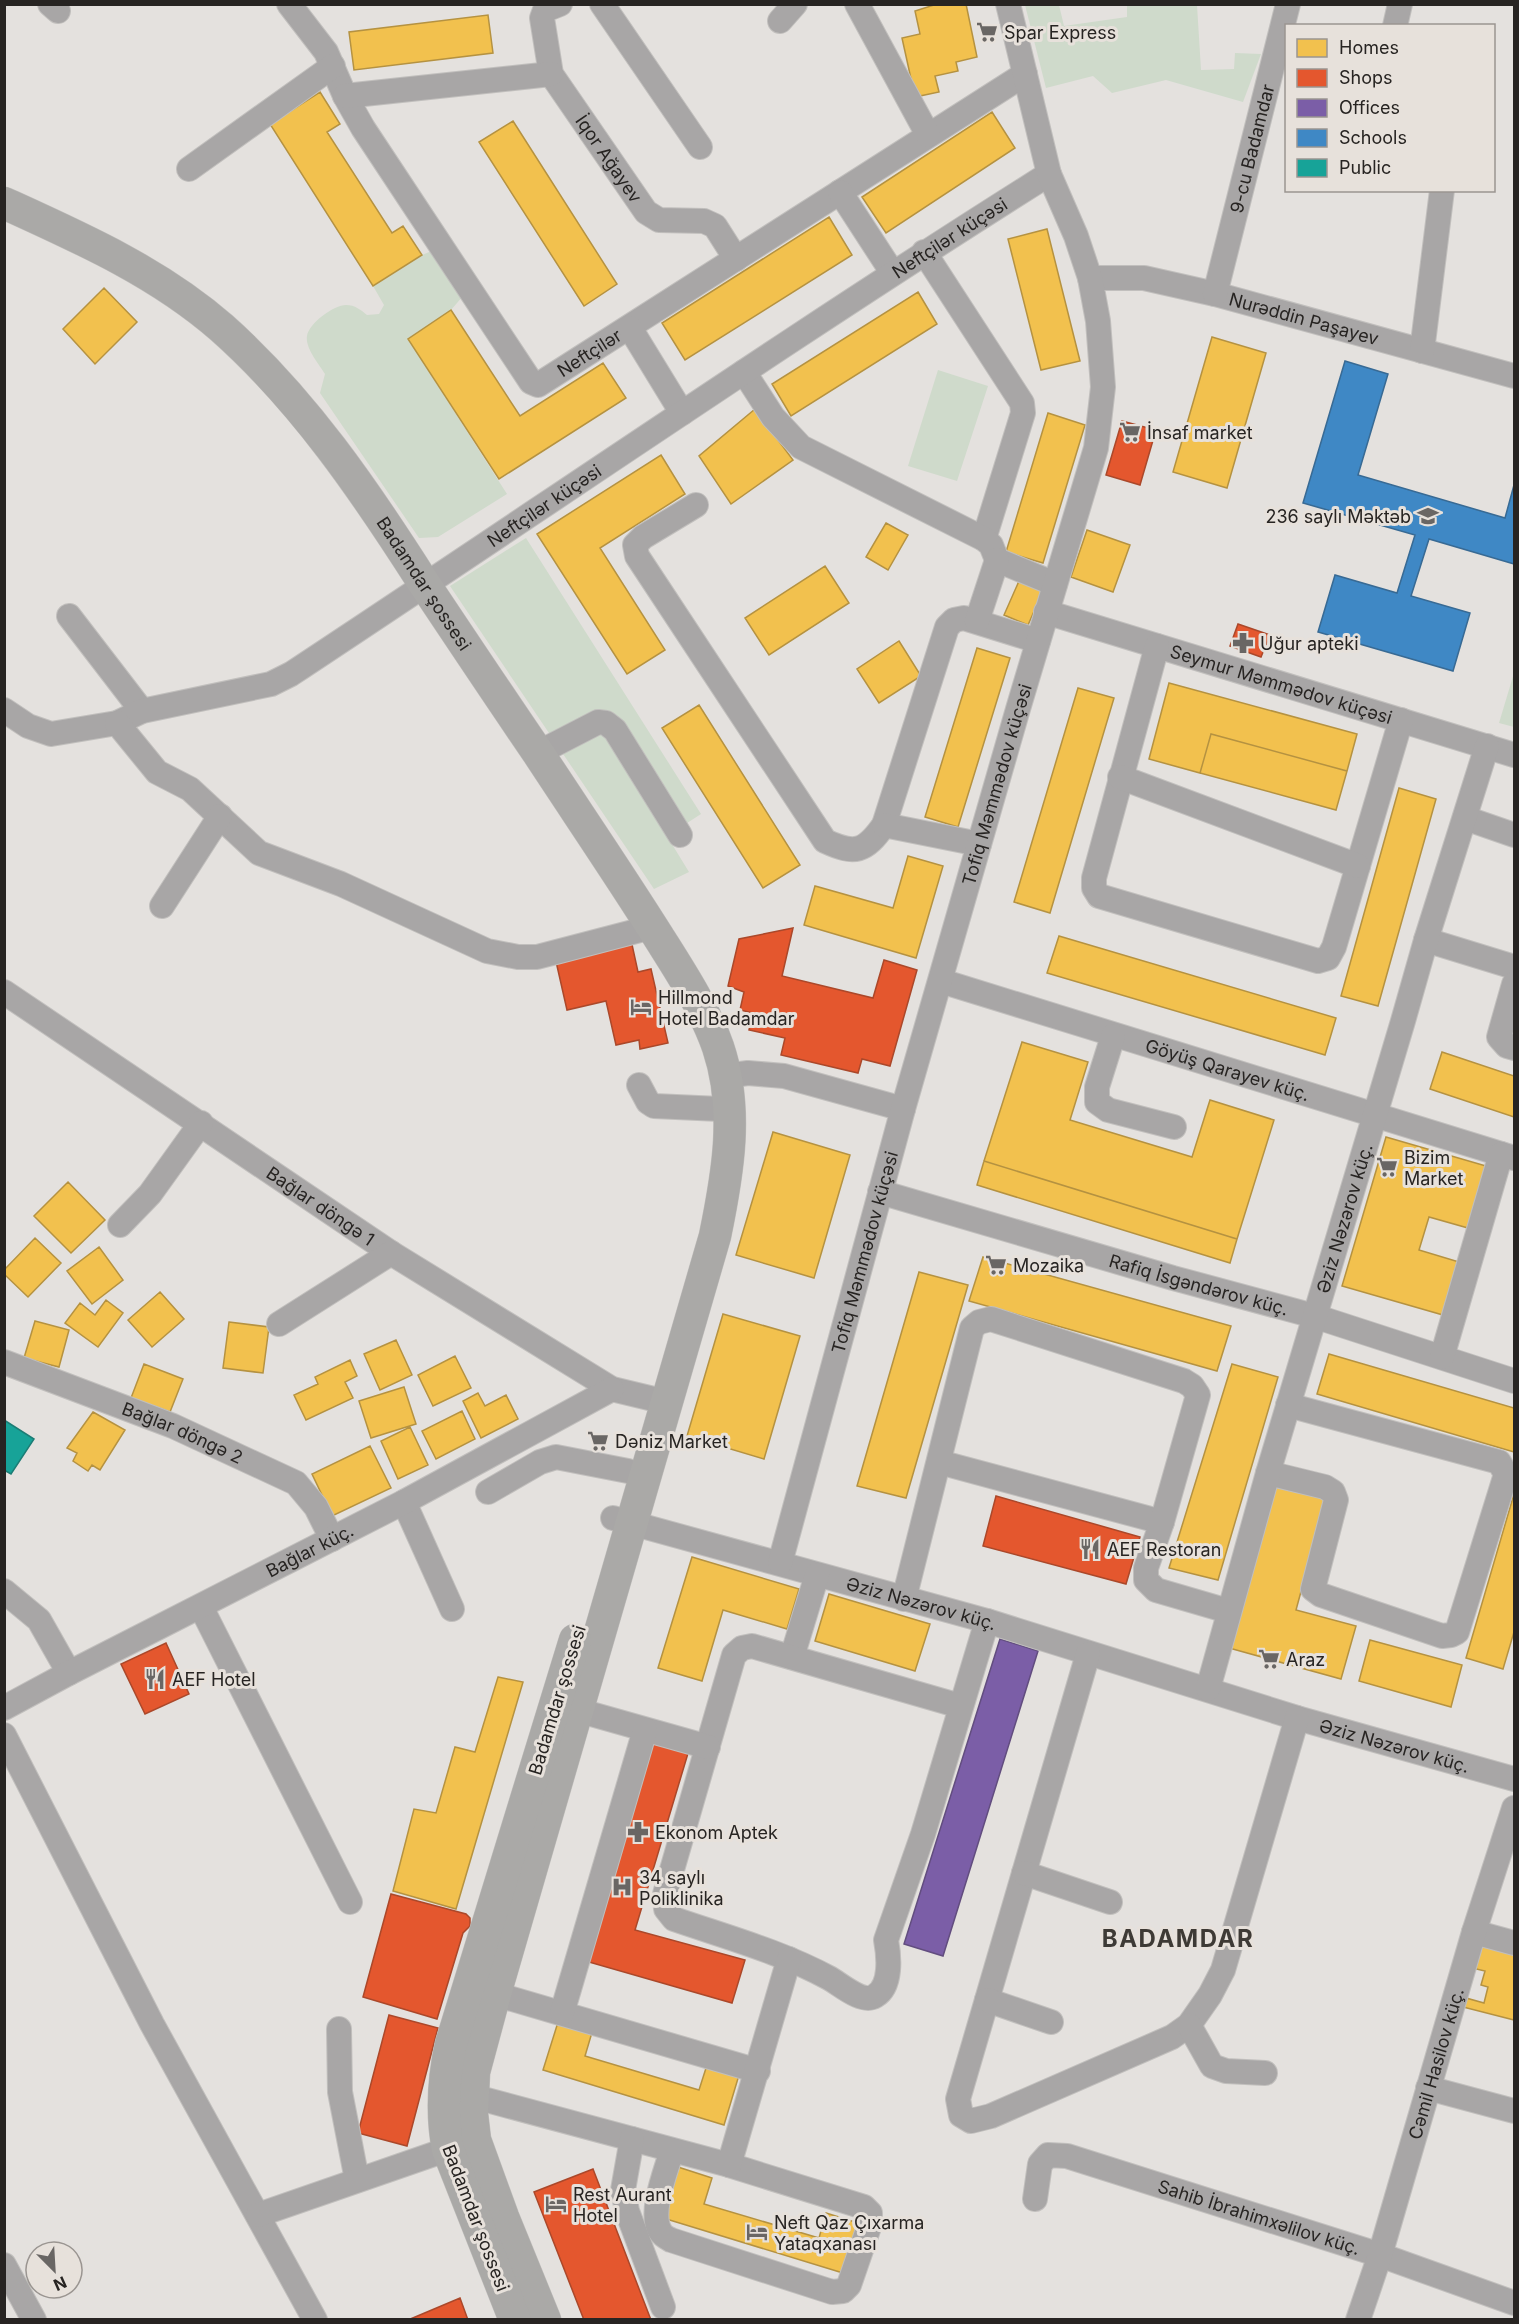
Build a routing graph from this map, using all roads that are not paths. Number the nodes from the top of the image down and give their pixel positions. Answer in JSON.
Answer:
{"nodes":[{"id":1,"x":289,"y":4,"type":"edge"},
{"id":2,"x":560,"y":4,"type":"edge"},
{"id":3,"x":602,"y":4,"type":"edge"},
{"id":4,"x":857,"y":4,"type":"edge"},
{"id":5,"x":1008,"y":4,"type":"edge"},
{"id":6,"x":1288,"y":4,"type":"edge"},
{"id":7,"x":1400,"y":4,"type":"edge"},
{"id":8,"x":1395,"y":24,"type":"edge"},
{"id":9,"x":333,"y":66,"type":"junction"},
{"id":10,"x":551,"y":74,"type":"junction"},
{"id":11,"x":1025,"y":74,"type":"junction"},
{"id":12,"x":345,"y":96,"type":"junction"},
{"id":13,"x":927,"y":135,"type":"junction"},
{"id":14,"x":699,"y":147,"type":"dead end"},
{"id":15,"x":189,"y":169,"type":"dead end"},
{"id":16,"x":1049,"y":174,"type":"junction"},
{"id":17,"x":840,"y":192,"type":"junction"},
{"id":18,"x":1442,"y":192,"type":"edge"},
{"id":19,"x":4,"y":203,"type":"edge"},
{"id":20,"x":924,"y":252,"type":"junction"},
{"id":21,"x":736,"y":259,"type":"junction"},
{"id":22,"x":892,"y":272,"type":"junction"},
{"id":23,"x":1090,"y":278,"type":"junction"},
{"id":24,"x":1215,"y":294,"type":"junction"},
{"id":25,"x":630,"y":328,"type":"junction"},
{"id":26,"x":1422,"y":351,"type":"junction"},
{"id":27,"x":744,"y":372,"type":"junction"},
{"id":28,"x":1515,"y":376,"type":"edge"},
{"id":29,"x":682,"y":413,"type":"junction"},
{"id":30,"x":696,"y":505,"type":"dead end"},
{"id":31,"x":984,"y":539,"type":"junction"},
{"id":32,"x":997,"y":560,"type":"junction"},
{"id":33,"x":1055,"y":584,"type":"junction"},
{"id":34,"x":425,"y":585,"type":"junction"},
{"id":35,"x":1047,"y":612,"type":"junction"},
{"id":36,"x":69,"y":616,"type":"dead end"},
{"id":37,"x":977,"y":621,"type":"junction"},
{"id":38,"x":1038,"y":641,"type":"junction"},
{"id":39,"x":1157,"y":646,"type":"junction"},
{"id":40,"x":4,"y":710,"type":"edge"},
{"id":41,"x":142,"y":711,"type":"junction"},
{"id":42,"x":1401,"y":720,"type":"junction"},
{"id":43,"x":117,"y":723,"type":"junction"},
{"id":44,"x":1487,"y":746,"type":"junction"},
{"id":45,"x":538,"y":753,"type":"junction"},
{"id":46,"x":1515,"y":755,"type":"edge"},
{"id":47,"x":1120,"y":777,"type":"junction"},
{"id":48,"x":220,"y":816,"type":"junction"},
{"id":49,"x":1465,"y":818,"type":"junction"},
{"id":50,"x":884,"y":825,"type":"junction"},
{"id":51,"x":680,"y":835,"type":"dead end"},
{"id":52,"x":1515,"y":835,"type":"edge"},
{"id":53,"x":979,"y":844,"type":"junction"},
{"id":54,"x":1358,"y":866,"type":"junction"},
{"id":55,"x":162,"y":906,"type":"dead end"},
{"id":56,"x":652,"y":927,"type":"junction"},
{"id":57,"x":1426,"y":940,"type":"junction"},
{"id":58,"x":1515,"y":966,"type":"edge"},
{"id":59,"x":941,"y":981,"type":"junction"},
{"id":60,"x":1515,"y":984,"type":"edge"},
{"id":61,"x":4,"y":992,"type":"edge"},
{"id":62,"x":1113,"y":1036,"type":"junction"},
{"id":63,"x":1515,"y":1048,"type":"edge"},
{"id":64,"x":725,"y":1076,"type":"junction"},
{"id":65,"x":639,"y":1085,"type":"dead end"},
{"id":66,"x":720,"y":1108,"type":"junction"},
{"id":67,"x":903,"y":1109,"type":"junction"},
{"id":68,"x":1374,"y":1116,"type":"junction"},
{"id":69,"x":201,"y":1124,"type":"junction"},
{"id":70,"x":1174,"y":1127,"type":"dead end"},
{"id":71,"x":1508,"y":1156,"type":"edge"},
{"id":72,"x":880,"y":1192,"type":"junction"},
{"id":73,"x":120,"y":1225,"type":"dead end"},
{"id":74,"x":391,"y":1253,"type":"junction"},
{"id":75,"x":1314,"y":1316,"type":"junction"},
{"id":76,"x":279,"y":1324,"type":"dead end"},
{"id":77,"x":1442,"y":1357,"type":"junction"},
{"id":78,"x":4,"y":1362,"type":"edge"},
{"id":79,"x":1515,"y":1381,"type":"edge"},
{"id":80,"x":612,"y":1389,"type":"junction"},
{"id":81,"x":658,"y":1400,"type":"junction"},
{"id":82,"x":1288,"y":1405,"type":"junction"},
{"id":83,"x":939,"y":1462,"type":"junction"},
{"id":84,"x":628,"y":1471,"type":"junction"},
{"id":85,"x":1268,"y":1473,"type":"junction"},
{"id":86,"x":489,"y":1492,"type":"dead end"},
{"id":87,"x":404,"y":1502,"type":"junction"},
{"id":88,"x":622,"y":1520,"type":"junction"},
{"id":89,"x":1162,"y":1522,"type":"junction"},
{"id":90,"x":332,"y":1539,"type":"junction"},
{"id":91,"x":780,"y":1563,"type":"junction"},
{"id":92,"x":817,"y":1575,"type":"junction"},
{"id":93,"x":4,"y":1591,"type":"edge"},
{"id":94,"x":904,"y":1599,"type":"junction"},
{"id":95,"x":201,"y":1607,"type":"junction"},
{"id":96,"x":452,"y":1609,"type":"dead end"},
{"id":97,"x":1228,"y":1611,"type":"junction"},
{"id":98,"x":987,"y":1622,"type":"junction"},
{"id":99,"x":1088,"y":1654,"type":"junction"},
{"id":100,"x":792,"y":1657,"type":"junction"},
{"id":101,"x":69,"y":1673,"type":"junction"},
{"id":102,"x":1208,"y":1689,"type":"junction"},
{"id":103,"x":960,"y":1706,"type":"junction"},
{"id":104,"x":4,"y":1708,"type":"edge"},
{"id":105,"x":577,"y":1710,"type":"junction"},
{"id":106,"x":1297,"y":1718,"type":"junction"},
{"id":107,"x":645,"y":1730,"type":"junction"},
{"id":108,"x":4,"y":1735,"type":"edge"},
{"id":109,"x":708,"y":1747,"type":"junction"},
{"id":110,"x":1515,"y":1779,"type":"edge"},
{"id":111,"x":1515,"y":1808,"type":"edge"},
{"id":112,"x":1024,"y":1873,"type":"junction"},
{"id":113,"x":350,"y":1902,"type":"dead end"},
{"id":114,"x":1110,"y":1902,"type":"dead end"},
{"id":115,"x":1474,"y":1932,"type":"junction"},
{"id":116,"x":1515,"y":1943,"type":"edge"},
{"id":117,"x":789,"y":1959,"type":"junction"},
{"id":118,"x":495,"y":1994,"type":"junction"},
{"id":119,"x":987,"y":2000,"type":"junction"},
{"id":120,"x":562,"y":2013,"type":"junction"},
{"id":121,"x":1051,"y":2022,"type":"dead end"},
{"id":122,"x":1190,"y":2025,"type":"junction"},
{"id":123,"x":339,"y":2029,"type":"dead end"},
{"id":124,"x":758,"y":2071,"type":"junction"},
{"id":125,"x":1265,"y":2073,"type":"dead end"},
{"id":126,"x":1428,"y":2088,"type":"junction"},
{"id":127,"x":472,"y":2096,"type":"junction"},
{"id":128,"x":1515,"y":2111,"type":"edge"},
{"id":129,"x":632,"y":2139,"type":"junction"},
{"id":130,"x":462,"y":2145,"type":"junction"},
{"id":131,"x":672,"y":2150,"type":"junction"},
{"id":132,"x":729,"y":2165,"type":"junction"},
{"id":133,"x":357,"y":2180,"type":"junction"},
{"id":134,"x":1035,"y":2199,"type":"dead end"},
{"id":135,"x":258,"y":2215,"type":"junction"},
{"id":136,"x":1380,"y":2255,"type":"junction"},
{"id":137,"x":4,"y":2265,"type":"edge"},
{"id":138,"x":1515,"y":2303,"type":"edge"},
{"id":139,"x":663,"y":2307,"type":"dead end"},
{"id":140,"x":34,"y":2319,"type":"edge"},
{"id":141,"x":315,"y":2319,"type":"edge"},
{"id":142,"x":515,"y":2319,"type":"edge"},
{"id":143,"x":545,"y":2319,"type":"edge"},
{"id":144,"x":1358,"y":2319,"type":"edge"}],
"edges":[{"from":1,"to":9,"type":"street","name":"Neftçilər"},
{"from":2,"to":10,"type":"street","name":"İqor Ağayev"},
{"from":3,"to":14,"type":"street"},
{"from":4,"to":13,"type":"street"},
{"from":5,"to":11,"type":"street","name":"Tofiq Məmmədov küçəsi"},
{"from":6,"to":24,"type":"street","name":"9-cu Badamdar"},
{"from":7,"to":8,"type":"street"},
{"from":9,"to":12,"type":"street","name":"Neftçilər"},
{"from":9,"to":15,"type":"street"},
{"from":10,"to":12,"type":"street"},
{"from":10,"to":21,"type":"street","name":"İqor Ağayev"},
{"from":11,"to":13,"type":"street","name":"Neftçilər"},
{"from":11,"to":16,"type":"street","name":"Tofiq Məmmədov küçəsi"},
{"from":12,"to":25,"type":"street","name":"Neftçilər"},
{"from":13,"to":17,"type":"street","name":"Neftçilər"},
{"from":16,"to":20,"type":"street","name":"Neftçilər küçəsi"},
{"from":16,"to":23,"type":"street","name":"Tofiq Məmmədov küçəsi"},
{"from":17,"to":21,"type":"street","name":"Neftçilər"},
{"from":17,"to":22,"type":"street"},
{"from":18,"to":26,"type":"street"},
{"from":19,"to":34,"type":"main road","name":"Badamdar şossesi"},
{"from":20,"to":22,"type":"street","name":"Neftçilər küçəsi"},
{"from":20,"to":31,"type":"street"},
{"from":21,"to":25,"type":"street","name":"Neftçilər"},
{"from":22,"to":27,"type":"street","name":"Neftçilər küçəsi"},
{"from":23,"to":24,"type":"street","name":"Nurəddin Paşayev"},
{"from":23,"to":33,"type":"street","name":"Tofiq Məmmədov küçəsi"},
{"from":24,"to":26,"type":"street","name":"Nurəddin Paşayev"},
{"from":25,"to":29,"type":"street"},
{"from":26,"to":28,"type":"street","name":"Nurəddin Paşayev"},
{"from":27,"to":29,"type":"street","name":"Neftçilər küçəsi"},
{"from":27,"to":31,"type":"street"},
{"from":29,"to":34,"type":"street","name":"Neftçilər küçəsi"},
{"from":30,"to":50,"type":"street"},
{"from":31,"to":32,"type":"street"},
{"from":32,"to":33,"type":"street"},
{"from":32,"to":37,"type":"street"},
{"from":33,"to":35,"type":"street","name":"Tofiq Məmmədov küçəsi"},
{"from":34,"to":41,"type":"street","name":"Neftçilər küçəsi"},
{"from":34,"to":45,"type":"main road","name":"Badamdar şossesi"},
{"from":35,"to":38,"type":"street","name":"Tofiq Məmmədov küçəsi"},
{"from":35,"to":39,"type":"street","name":"Seymur Məmmədov küçəsi"},
{"from":36,"to":41,"type":"street"},
{"from":37,"to":38,"type":"street"},
{"from":37,"to":50,"type":"street"},
{"from":38,"to":53,"type":"street","name":"Tofiq Məmmədov küçəsi"},
{"from":39,"to":42,"type":"street","name":"Seymur Məmmədov küçəsi"},
{"from":39,"to":47,"type":"street"},
{"from":40,"to":43,"type":"street","name":"Neftçilər küçəsi"},
{"from":41,"to":43,"type":"street","name":"Neftçilər küçəsi"},
{"from":42,"to":44,"type":"street","name":"Seymur Məmmədov küçəsi"},
{"from":42,"to":54,"type":"street"},
{"from":43,"to":48,"type":"street"},
{"from":44,"to":46,"type":"street","name":"Seymur Məmmədov küçəsi"},
{"from":44,"to":49,"type":"street","name":"Əziz Nəzərov küç."},
{"from":45,"to":51,"type":"street"},
{"from":45,"to":56,"type":"main road","name":"Badamdar şossesi"},
{"from":47,"to":54,"type":"street"},
{"from":47,"to":54,"type":"street"},
{"from":48,"to":55,"type":"street"},
{"from":48,"to":56,"type":"street"},
{"from":49,"to":52,"type":"street"},
{"from":49,"to":57,"type":"street","name":"Əziz Nəzərov küç."},
{"from":50,"to":53,"type":"street"},
{"from":53,"to":59,"type":"street","name":"Tofiq Məmmədov küçəsi"},
{"from":56,"to":64,"type":"main road","name":"Badamdar şossesi"},
{"from":57,"to":58,"type":"street"},
{"from":57,"to":68,"type":"street","name":"Əziz Nəzərov küç."},
{"from":59,"to":62,"type":"street","name":"Göyüş Qarayev küç."},
{"from":59,"to":67,"type":"street","name":"Tofiq Məmmədov küçəsi"},
{"from":60,"to":63,"type":"street"},
{"from":61,"to":69,"type":"street","name":"Bağlar döngə 1"},
{"from":62,"to":68,"type":"street","name":"Göyüş Qarayev küç."},
{"from":62,"to":70,"type":"street"},
{"from":64,"to":66,"type":"main road","name":"Badamdar şossesi"},
{"from":64,"to":67,"type":"street"},
{"from":64,"to":81,"type":"main road","name":"Badamdar şossesi"},
{"from":65,"to":66,"type":"street"},
{"from":66,"to":81,"type":"main road","name":"Badamdar şossesi"},
{"from":67,"to":72,"type":"street","name":"Tofiq Məmmədov küçəsi"},
{"from":68,"to":71,"type":"street","name":"Göyüş Qarayev küç."},
{"from":68,"to":75,"type":"street","name":"Əziz Nəzərov küç."},
{"from":69,"to":73,"type":"street"},
{"from":69,"to":74,"type":"street","name":"Bağlar döngə 1"},
{"from":71,"to":77,"type":"street"},
{"from":72,"to":75,"type":"street","name":"Rafiq İsgəndərov küç."},
{"from":72,"to":91,"type":"street","name":"Tofiq Məmmədov küçəsi"},
{"from":74,"to":76,"type":"street"},
{"from":74,"to":80,"type":"street","name":"Bağlar döngə 1"},
{"from":75,"to":77,"type":"street","name":"Rafiq İsgəndərov küç."},
{"from":75,"to":82,"type":"street","name":"Əziz Nəzərov küç."},
{"from":77,"to":79,"type":"street","name":"Rafiq İsgəndərov küç."},
{"from":78,"to":90,"type":"street","name":"Bağlar döngə 2"},
{"from":80,"to":81,"type":"street","name":"Bağlar döngə 1"},
{"from":80,"to":87,"type":"street","name":"Bağlar küç."},
{"from":81,"to":84,"type":"main road","name":"Badamdar şossesi"},
{"from":81,"to":88,"type":"main road","name":"Badamdar şossesi"},
{"from":82,"to":85,"type":"street","name":"Əziz Nəzərov küç."},
{"from":82,"to":85,"type":"street"},
{"from":83,"to":89,"type":"street"},
{"from":83,"to":89,"type":"street"},
{"from":83,"to":94,"type":"street"},
{"from":84,"to":86,"type":"street"},
{"from":84,"to":88,"type":"main road","name":"Badamdar şossesi"},
{"from":85,"to":97,"type":"street","name":"Əziz Nəzərov küç."},
{"from":87,"to":90,"type":"street","name":"Bağlar küç."},
{"from":87,"to":96,"type":"street"},
{"from":88,"to":91,"type":"street","name":"Əziz Nəzərov küç."},
{"from":88,"to":105,"type":"main road","name":"Badamdar şossesi"},
{"from":88,"to":130,"type":"main road","name":"Badamdar şossesi"},
{"from":89,"to":97,"type":"street"},
{"from":90,"to":95,"type":"street","name":"Bağlar küç."},
{"from":91,"to":92,"type":"street","name":"Əziz Nəzərov küç."},
{"from":92,"to":94,"type":"street","name":"Əziz Nəzərov küç."},
{"from":92,"to":100,"type":"street"},
{"from":93,"to":101,"type":"street"},
{"from":94,"to":98,"type":"street","name":"Əziz Nəzərov küç."},
{"from":95,"to":101,"type":"street","name":"Bağlar küç."},
{"from":95,"to":113,"type":"street"},
{"from":97,"to":102,"type":"street","name":"Əziz Nəzərov küç."},
{"from":98,"to":99,"type":"street","name":"Əziz Nəzərov küç."},
{"from":98,"to":103,"type":"street"},
{"from":99,"to":102,"type":"street","name":"Əziz Nəzərov küç."},
{"from":99,"to":112,"type":"street"},
{"from":100,"to":103,"type":"street"},
{"from":100,"to":109,"type":"street"},
{"from":101,"to":104,"type":"street","name":"Bağlar küç."},
{"from":102,"to":106,"type":"street","name":"Əziz Nəzərov küç."},
{"from":103,"to":117,"type":"street"},
{"from":105,"to":107,"type":"street"},
{"from":105,"to":118,"type":"main road","name":"Badamdar şossesi"},
{"from":106,"to":110,"type":"street","name":"Əziz Nəzərov küç."},
{"from":106,"to":122,"type":"street"},
{"from":107,"to":109,"type":"street"},
{"from":107,"to":120,"type":"street"},
{"from":108,"to":135,"type":"street"},
{"from":109,"to":117,"type":"street"},
{"from":111,"to":115,"type":"street","name":"Cəmil Hasilov küç."},
{"from":112,"to":114,"type":"street"},
{"from":112,"to":119,"type":"street"},
{"from":115,"to":116,"type":"street"},
{"from":115,"to":126,"type":"street","name":"Cəmil Hasilov küç."},
{"from":117,"to":124,"type":"street"},
{"from":118,"to":120,"type":"street"},
{"from":118,"to":127,"type":"main road","name":"Badamdar şossesi"},
{"from":119,"to":121,"type":"street"},
{"from":119,"to":122,"type":"street"},
{"from":120,"to":124,"type":"street"},
{"from":122,"to":125,"type":"street"},
{"from":123,"to":133,"type":"street"},
{"from":124,"to":132,"type":"street"},
{"from":126,"to":128,"type":"street"},
{"from":126,"to":136,"type":"street","name":"Cəmil Hasilov küç."},
{"from":127,"to":129,"type":"street"},
{"from":127,"to":130,"type":"main road","name":"Badamdar şossesi"},
{"from":129,"to":131,"type":"street"},
{"from":129,"to":139,"type":"street"},
{"from":130,"to":133,"type":"street"},
{"from":130,"to":142,"type":"main road","name":"Badamdar şossesi"},
{"from":130,"to":143,"type":"main road","name":"Badamdar şossesi"},
{"from":131,"to":132,"type":"street"},
{"from":131,"to":132,"type":"street"},
{"from":133,"to":135,"type":"street"},
{"from":134,"to":136,"type":"street","name":"Sahib İbrahimxəlilov küç."},
{"from":135,"to":141,"type":"street"},
{"from":136,"to":138,"type":"street","name":"Sahib İbrahimxəlilov küç."},
{"from":136,"to":144,"type":"street","name":"Cəmil Hasilov küç."},
{"from":137,"to":140,"type":"street"}]}
